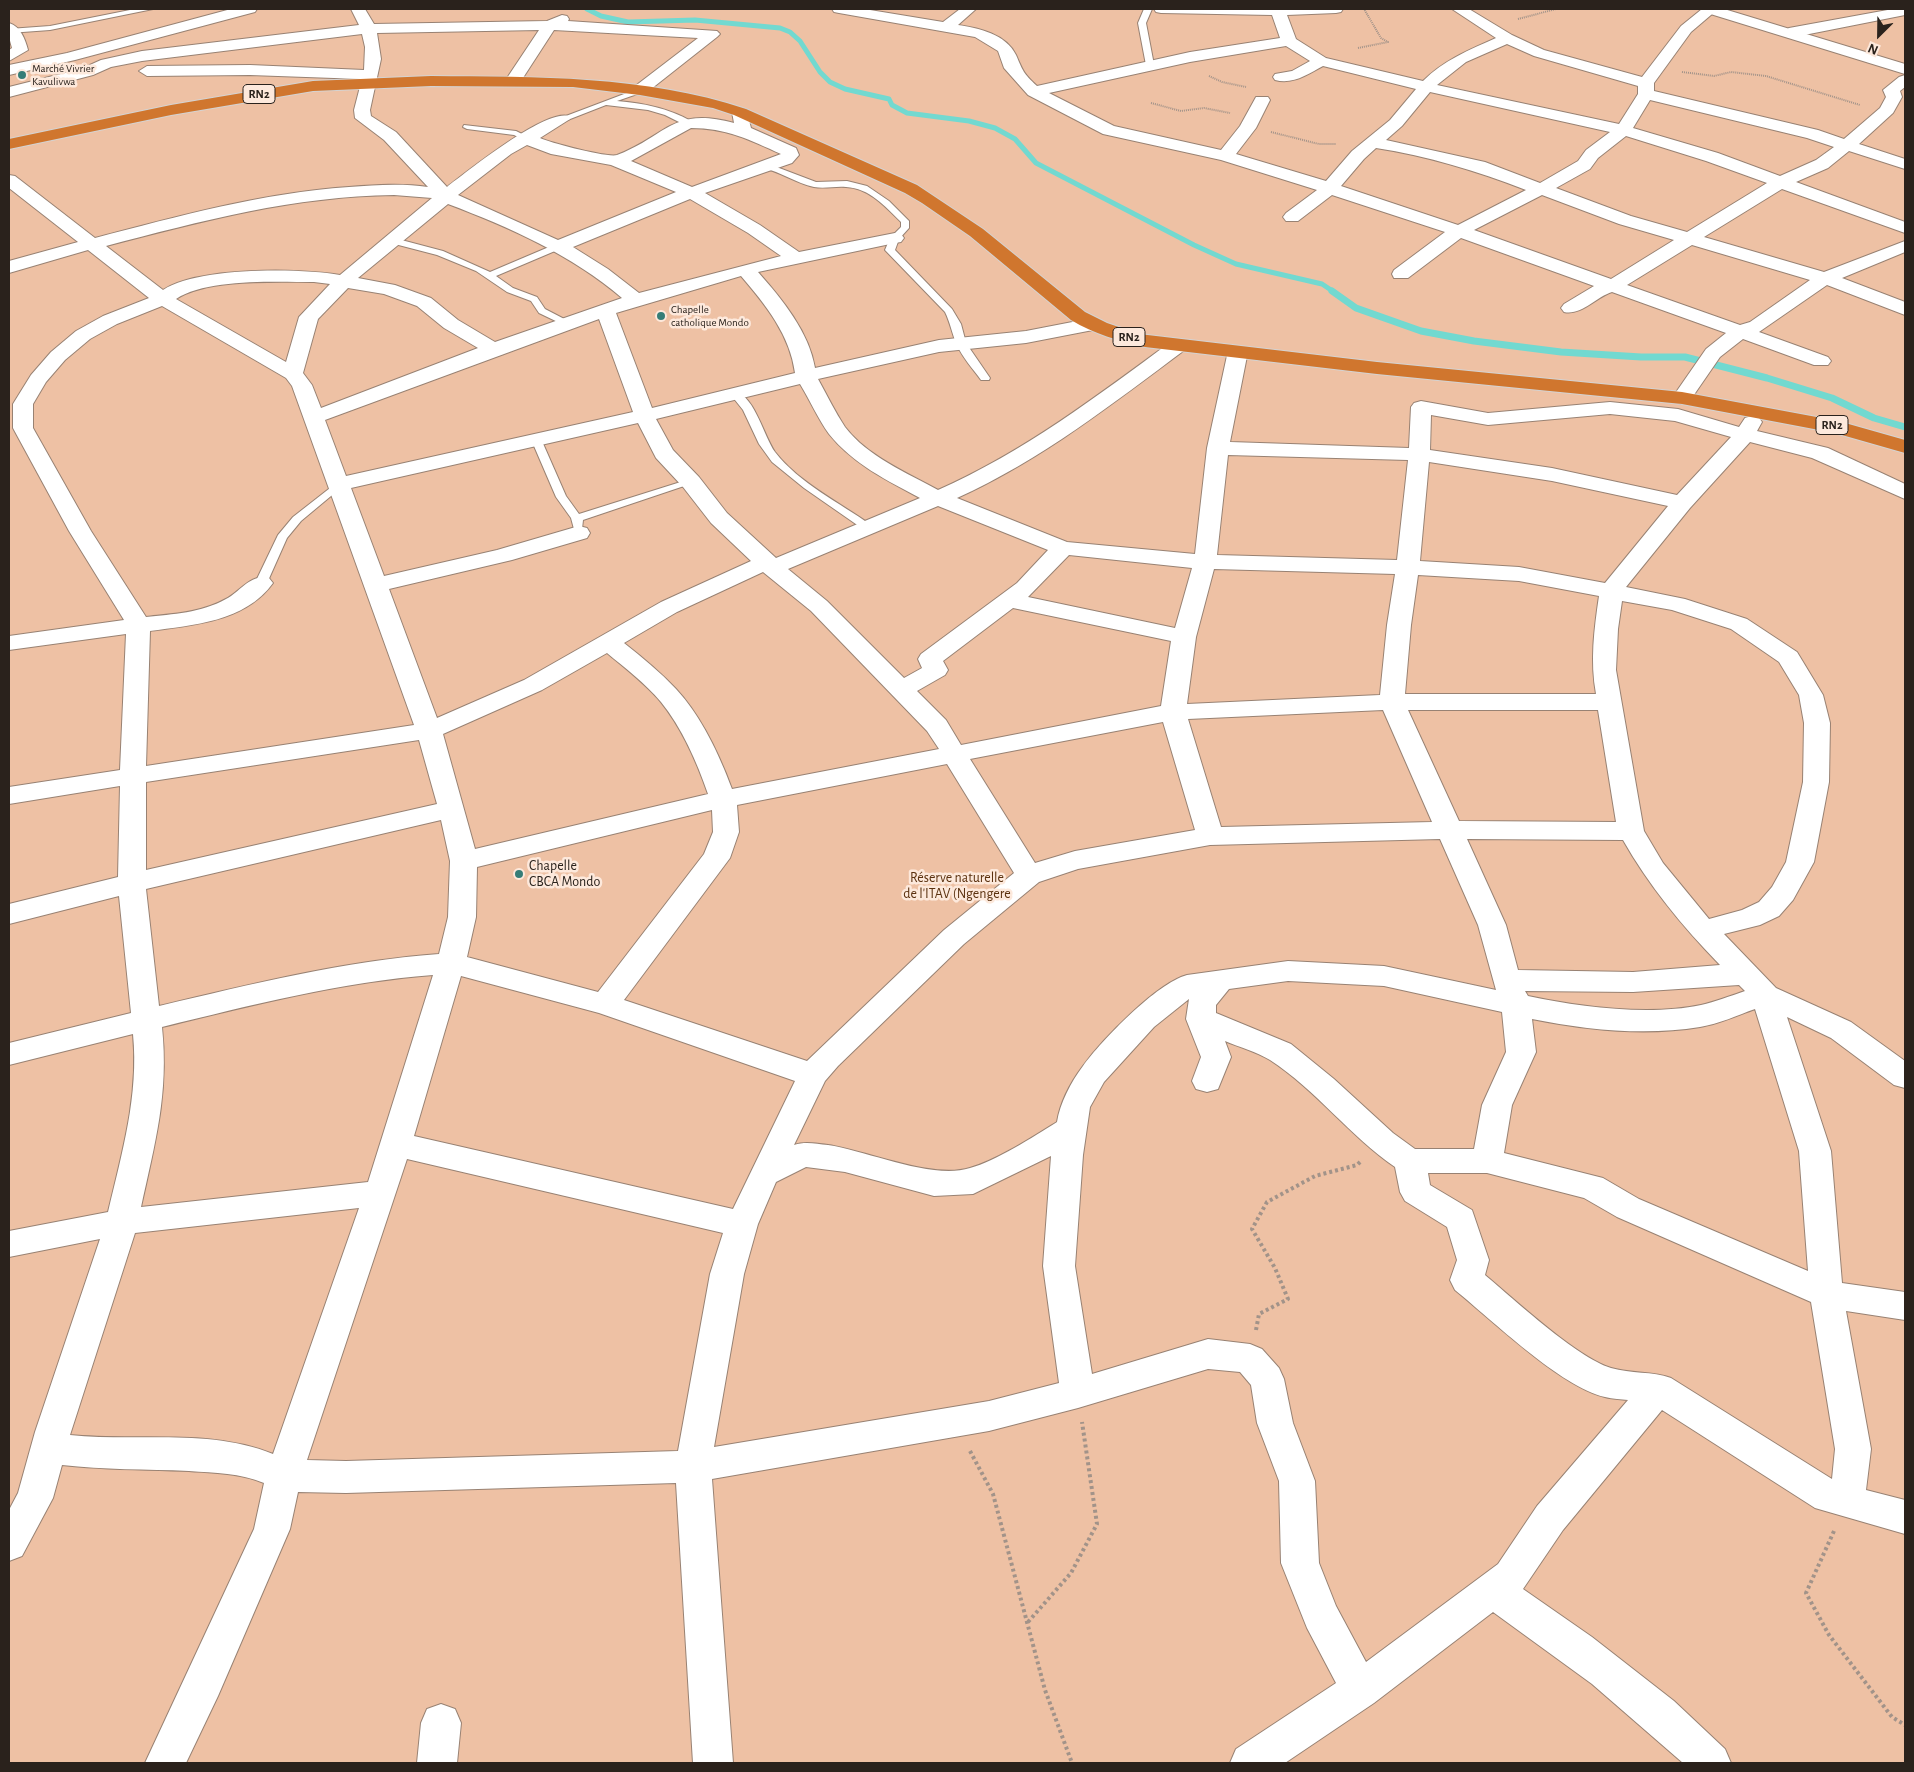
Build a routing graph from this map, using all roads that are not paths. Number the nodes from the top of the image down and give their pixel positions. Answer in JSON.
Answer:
{"nodes":[{"id":1,"x":149,"y":9,"type":"edge"},
{"id":2,"x":250,"y":9,"type":"edge"},
{"id":3,"x":358,"y":9,"type":"edge"},
{"id":4,"x":578,"y":9,"type":"edge"},
{"id":5,"x":842,"y":9,"type":"edge"},
{"id":6,"x":969,"y":9,"type":"edge"},
{"id":7,"x":1148,"y":9,"type":"edge"},
{"id":8,"x":1161,"y":9,"type":"edge"},
{"id":9,"x":1336,"y":9,"type":"edge"},
{"id":10,"x":1458,"y":9,"type":"edge"},
{"id":11,"x":1710,"y":9,"type":"edge"},
{"id":12,"x":1318,"y":10,"type":"edge"},
{"id":13,"x":1278,"y":11,"type":"junction"},
{"id":14,"x":1898,"y":11,"type":"edge"},
{"id":15,"x":230,"y":13,"type":"junction"},
{"id":16,"x":550,"y":25,"type":"junction"},
{"id":17,"x":947,"y":26,"type":"junction"},
{"id":18,"x":368,"y":29,"type":"junction"},
{"id":19,"x":1789,"y":33,"type":"junction"},
{"id":20,"x":1507,"y":38,"type":"junction"},
{"id":21,"x":12,"y":40,"type":"edge"},
{"id":22,"x":1288,"y":42,"type":"junction"},
{"id":23,"x":1321,"y":61,"type":"junction"},
{"id":24,"x":56,"y":62,"type":"junction"},
{"id":25,"x":1150,"y":65,"type":"junction"},
{"id":26,"x":13,"y":68,"type":"edge"},
{"id":27,"x":1905,"y":69,"type":"edge"},
{"id":28,"x":87,"y":72,"type":"junction"},
{"id":29,"x":1281,"y":77,"type":"dead end"},
{"id":30,"x":369,"y":79,"type":"junction"},
{"id":31,"x":1905,"y":80,"type":"edge"},
{"id":32,"x":512,"y":81,"type":"junction"},
{"id":33,"x":1426,"y":87,"type":"junction"},
{"id":34,"x":1646,"y":89,"type":"junction"},
{"id":35,"x":640,"y":90,"type":"junction"},
{"id":36,"x":9,"y":92,"type":"edge"},
{"id":37,"x":1034,"y":92,"type":"junction"},
{"id":38,"x":1262,"y":100,"type":"dead end"},
{"id":39,"x":604,"y":103,"type":"junction"},
{"id":40,"x":740,"y":112,"type":"junction"},
{"id":41,"x":562,"y":119,"type":"joint"},
{"id":42,"x":688,"y":122,"type":"junction"},
{"id":43,"x":467,"y":127,"type":"dead end"},
{"id":44,"x":1623,"y":130,"type":"junction"},
{"id":45,"x":743,"y":131,"type":"junction"},
{"id":46,"x":526,"y":138,"type":"junction"},
{"id":47,"x":1373,"y":143,"type":"junction"},
{"id":48,"x":9,"y":144,"type":"edge"},
{"id":49,"x":1848,"y":144,"type":"junction"},
{"id":50,"x":1225,"y":156,"type":"junction"},
{"id":51,"x":617,"y":162,"type":"junction"},
{"id":52,"x":1905,"y":164,"type":"edge"},
{"id":53,"x":766,"y":166,"type":"junction"},
{"id":54,"x":9,"y":180,"type":"edge"},
{"id":55,"x":1779,"y":183,"type":"junction"},
{"id":56,"x":1542,"y":187,"type":"junction"},
{"id":57,"x":1330,"y":188,"type":"junction"},
{"id":58,"x":690,"y":193,"type":"junction"},
{"id":59,"x":447,"y":197,"type":"junction"},
{"id":60,"x":1292,"y":217,"type":"dead end"},
{"id":61,"x":1905,"y":228,"type":"edge"},
{"id":62,"x":1460,"y":231,"type":"junction"},
{"id":63,"x":1690,"y":237,"type":"junction"},
{"id":64,"x":895,"y":238,"type":"junction"},
{"id":65,"x":390,"y":240,"type":"junction"},
{"id":66,"x":93,"y":244,"type":"junction"},
{"id":67,"x":559,"y":246,"type":"junction"},
{"id":68,"x":1905,"y":246,"type":"edge"},
{"id":69,"x":795,"y":258,"type":"junction"},
{"id":70,"x":9,"y":267,"type":"edge"},
{"id":71,"x":746,"y":270,"type":"junction"},
{"id":72,"x":1401,"y":274,"type":"dead end"},
{"id":73,"x":488,"y":276,"type":"junction"},
{"id":74,"x":1825,"y":278,"type":"junction"},
{"id":75,"x":344,"y":280,"type":"junction"},
{"id":76,"x":1613,"y":286,"type":"junction"},
{"id":77,"x":162,"y":299,"type":"junction"},
{"id":78,"x":635,"y":300,"type":"junction"},
{"id":79,"x":1571,"y":308,"type":"dead end"},
{"id":80,"x":1905,"y":309,"type":"edge"},
{"id":81,"x":605,"y":310,"type":"junction"},
{"id":82,"x":566,"y":324,"type":"junction"},
{"id":83,"x":1093,"y":324,"type":"junction"},
{"id":84,"x":1740,"y":332,"type":"junction"},
{"id":85,"x":961,"y":343,"type":"junction"},
{"id":86,"x":1179,"y":345,"type":"junction"},
{"id":87,"x":493,"y":349,"type":"junction"},
{"id":88,"x":1238,"y":351,"type":"junction"},
{"id":89,"x":1821,"y":361,"type":"dead end"},
{"id":90,"x":293,"y":374,"type":"junction"},
{"id":91,"x":806,"y":376,"type":"junction"},
{"id":92,"x":985,"y":378,"type":"dead end"},
{"id":93,"x":736,"y":395,"type":"junction"},
{"id":94,"x":1682,"y":398,"type":"junction"},
{"id":95,"x":1757,"y":412,"type":"junction"},
{"id":96,"x":644,"y":415,"type":"junction"},
{"id":97,"x":314,"y":418,"type":"junction"},
{"id":98,"x":1746,"y":435,"type":"junction"},
{"id":99,"x":536,"y":439,"type":"junction"},
{"id":100,"x":1905,"y":447,"type":"edge"},
{"id":101,"x":1218,"y":448,"type":"junction"},
{"id":102,"x":1419,"y":455,"type":"junction"},
{"id":103,"x":691,"y":482,"type":"junction"},
{"id":104,"x":339,"y":484,"type":"junction"},
{"id":105,"x":1905,"y":492,"type":"edge"},
{"id":106,"x":938,"y":498,"type":"junction"},
{"id":107,"x":1682,"y":503,"type":"junction"},
{"id":108,"x":578,"y":525,"type":"junction"},
{"id":109,"x":867,"y":527,"type":"junction"},
{"id":110,"x":1062,"y":548,"type":"junction"},
{"id":111,"x":1205,"y":562,"type":"junction"},
{"id":112,"x":769,"y":565,"type":"junction"},
{"id":113,"x":1408,"y":566,"type":"junction"},
{"id":114,"x":261,"y":583,"type":"joint"},
{"id":115,"x":376,"y":585,"type":"junction"},
{"id":116,"x":1612,"y":590,"type":"junction"},
{"id":117,"x":1010,"y":600,"type":"junction"},
{"id":118,"x":138,"y":624,"type":"junction"},
{"id":119,"x":1184,"y":637,"type":"junction"},
{"id":120,"x":608,"y":641,"type":"junction"},
{"id":121,"x":9,"y":644,"type":"edge"},
{"id":122,"x":902,"y":688,"type":"junction"},
{"id":123,"x":1392,"y":702,"type":"junction"},
{"id":124,"x":1609,"y":702,"type":"junction"},
{"id":125,"x":1173,"y":712,"type":"junction"},
{"id":126,"x":429,"y":731,"type":"junction"},
{"id":127,"x":956,"y":753,"type":"junction"},
{"id":128,"x":133,"y":776,"type":"junction"},
{"id":129,"x":9,"y":795,"type":"edge"},
{"id":130,"x":723,"y":799,"type":"junction"},
{"id":131,"x":452,"y":809,"type":"junction"},
{"id":132,"x":1448,"y":830,"type":"junction"},
{"id":133,"x":1630,"y":831,"type":"junction"},
{"id":134,"x":1210,"y":836,"type":"junction"},
{"id":135,"x":464,"y":861,"type":"junction"},
{"id":136,"x":1029,"y":875,"type":"junction"},
{"id":137,"x":132,"y":883,"type":"junction"},
{"id":138,"x":9,"y":914,"type":"edge"},
{"id":139,"x":1703,"y":930,"type":"junction"},
{"id":140,"x":451,"y":962,"type":"junction"},
{"id":141,"x":1220,"y":981,"type":"junction"},
{"id":142,"x":1756,"y":984,"type":"junction"},
{"id":143,"x":1511,"y":991,"type":"junction"},
{"id":144,"x":606,"y":1004,"type":"junction"},
{"id":145,"x":148,"y":1020,"type":"junction"},
{"id":146,"x":1201,"y":1020,"type":"junction"},
{"id":147,"x":9,"y":1054,"type":"edge"},
{"id":148,"x":813,"y":1075,"type":"junction"},
{"id":149,"x":1905,"y":1077,"type":"edge"},
{"id":150,"x":1207,"y":1081,"type":"dead end"},
{"id":151,"x":1070,"y":1129,"type":"junction"},
{"id":152,"x":396,"y":1144,"type":"junction"},
{"id":153,"x":1409,"y":1161,"type":"junction"},
{"id":154,"x":1487,"y":1161,"type":"junction"},
{"id":155,"x":764,"y":1174,"type":"junction"},
{"id":156,"x":379,"y":1194,"type":"junction"},
{"id":157,"x":122,"y":1222,"type":"junction"},
{"id":158,"x":742,"y":1224,"type":"junction"},
{"id":159,"x":9,"y":1244,"type":"edge"},
{"id":160,"x":1826,"y":1294,"type":"junction"},
{"id":161,"x":1905,"y":1306,"type":"edge"},
{"id":162,"x":1659,"y":1389,"type":"junction"},
{"id":163,"x":1078,"y":1394,"type":"junction"},
{"id":164,"x":48,"y":1448,"type":"junction"},
{"id":165,"x":693,"y":1466,"type":"junction"},
{"id":166,"x":284,"y":1474,"type":"junction"},
{"id":167,"x":1847,"y":1501,"type":"junction"},
{"id":168,"x":1905,"y":1517,"type":"edge"},
{"id":169,"x":9,"y":1544,"type":"edge"},
{"id":170,"x":1493,"y":1590,"type":"junction"},
{"id":171,"x":1360,"y":1690,"type":"junction"},
{"id":172,"x":441,"y":1723,"type":"dead end"},
{"id":173,"x":165,"y":1763,"type":"edge"},
{"id":174,"x":437,"y":1763,"type":"edge"},
{"id":175,"x":713,"y":1763,"type":"edge"},
{"id":176,"x":1250,"y":1763,"type":"edge"},
{"id":177,"x":1711,"y":1763,"type":"edge"}],
"edges":[{"from":1,"to":21,"type":"lane"},
{"from":2,"to":15,"type":"street"},
{"from":3,"to":18,"type":"street"},
{"from":4,"to":16,"type":"street"},
{"from":5,"to":17,"type":"street"},
{"from":6,"to":17,"type":"street"},
{"from":7,"to":25,"type":"lane"},
{"from":8,"to":13,"type":"street"},
{"from":9,"to":12,"type":"street"},
{"from":10,"to":20,"type":"street"},
{"from":11,"to":19,"type":"street"},
{"from":11,"to":34,"type":"street"},
{"from":12,"to":13,"type":"street"},
{"from":13,"to":22,"type":"street"},
{"from":14,"to":19,"type":"street"},
{"from":15,"to":21,"type":"street"},
{"from":15,"to":24,"type":"street"},
{"from":16,"to":18,"type":"street"},
{"from":16,"to":32,"type":"street"},
{"from":16,"to":35,"type":"street"},
{"from":17,"to":37,"type":"street"},
{"from":18,"to":28,"type":"street"},
{"from":18,"to":30,"type":"street"},
{"from":19,"to":27,"type":"street"},
{"from":20,"to":33,"type":"street"},
{"from":20,"to":34,"type":"street"},
{"from":22,"to":23,"type":"street"},
{"from":22,"to":25,"type":"street"},
{"from":23,"to":29,"type":"street"},
{"from":23,"to":33,"type":"street"},
{"from":24,"to":26,"type":"street"},
{"from":24,"to":28,"type":"street"},
{"from":25,"to":37,"type":"street"},
{"from":28,"to":30,"type":"street"},
{"from":28,"to":36,"type":"street"},
{"from":30,"to":32,"type":"highway","number":"RN2"},
{"from":30,"to":48,"type":"highway","number":"RN2"},
{"from":30,"to":59,"type":"street"},
{"from":31,"to":49,"type":"street"},
{"from":32,"to":35,"type":"highway","number":"RN2"},
{"from":33,"to":44,"type":"street"},
{"from":33,"to":47,"type":"street"},
{"from":34,"to":44,"type":"street"},
{"from":34,"to":49,"type":"street"},
{"from":35,"to":39,"type":"lane"},
{"from":35,"to":40,"type":"highway","number":"RN2"},
{"from":37,"to":50,"type":"street"},
{"from":38,"to":50,"type":"street"},
{"from":39,"to":41,"type":"lane"},
{"from":39,"to":42,"type":"lane"},
{"from":40,"to":45,"type":"street"},
{"from":40,"to":83,"type":"highway","number":"RN2"},
{"from":41,"to":46,"type":"street"},
{"from":42,"to":45,"type":"street"},
{"from":42,"to":51,"type":"street"},
{"from":43,"to":46,"type":"lane"},
{"from":44,"to":55,"type":"street"},
{"from":44,"to":56,"type":"street"},
{"from":45,"to":53,"type":"street"},
{"from":46,"to":51,"type":"street"},
{"from":46,"to":59,"type":"street"},
{"from":47,"to":56,"type":"street"},
{"from":47,"to":57,"type":"street"},
{"from":49,"to":52,"type":"street"},
{"from":49,"to":55,"type":"street"},
{"from":50,"to":57,"type":"street"},
{"from":51,"to":58,"type":"street"},
{"from":53,"to":58,"type":"street"},
{"from":53,"to":64,"type":"lane"},
{"from":54,"to":66,"type":"street"},
{"from":55,"to":61,"type":"street"},
{"from":55,"to":63,"type":"street"},
{"from":56,"to":62,"type":"street"},
{"from":56,"to":63,"type":"street"},
{"from":57,"to":60,"type":"street"},
{"from":57,"to":62,"type":"street"},
{"from":58,"to":67,"type":"street"},
{"from":58,"to":69,"type":"street"},
{"from":59,"to":65,"type":"street"},
{"from":59,"to":66,"type":"street"},
{"from":59,"to":67,"type":"street"},
{"from":62,"to":72,"type":"street"},
{"from":62,"to":76,"type":"street"},
{"from":63,"to":74,"type":"street"},
{"from":63,"to":76,"type":"street"},
{"from":64,"to":69,"type":"street"},
{"from":64,"to":85,"type":"lane"},
{"from":65,"to":73,"type":"lane"},
{"from":65,"to":75,"type":"street"},
{"from":66,"to":70,"type":"street"},
{"from":66,"to":77,"type":"street"},
{"from":67,"to":73,"type":"lane"},
{"from":67,"to":78,"type":"street"},
{"from":68,"to":74,"type":"street"},
{"from":69,"to":71,"type":"street"},
{"from":71,"to":78,"type":"street"},
{"from":71,"to":91,"type":"street"},
{"from":73,"to":82,"type":"lane"},
{"from":74,"to":80,"type":"street"},
{"from":74,"to":84,"type":"street"},
{"from":75,"to":77,"type":"street"},
{"from":75,"to":87,"type":"street"},
{"from":75,"to":90,"type":"street"},
{"from":76,"to":79,"type":"street"},
{"from":76,"to":84,"type":"street"},
{"from":77,"to":90,"type":"street"},
{"from":77,"to":118,"type":"street"},
{"from":78,"to":81,"type":"street"},
{"from":81,"to":82,"type":"street"},
{"from":81,"to":96,"type":"street"},
{"from":82,"to":87,"type":"street"},
{"from":83,"to":85,"type":"street"},
{"from":83,"to":86,"type":"highway","number":"RN2"},
{"from":84,"to":89,"type":"street"},
{"from":84,"to":94,"type":"street"},
{"from":85,"to":91,"type":"street"},
{"from":85,"to":92,"type":"lane"},
{"from":86,"to":88,"type":"highway","number":"RN2"},
{"from":86,"to":106,"type":"street"},
{"from":87,"to":97,"type":"street"},
{"from":88,"to":94,"type":"highway","number":"RN2"},
{"from":88,"to":101,"type":"street"},
{"from":90,"to":97,"type":"street"},
{"from":91,"to":93,"type":"street"},
{"from":91,"to":106,"type":"street"},
{"from":93,"to":96,"type":"street"},
{"from":93,"to":109,"type":"lane"},
{"from":94,"to":95,"type":"highway","number":"RN2"},
{"from":95,"to":98,"type":"street"},
{"from":95,"to":100,"type":"highway","number":"RN2"},
{"from":96,"to":99,"type":"street"},
{"from":96,"to":103,"type":"street"},
{"from":97,"to":104,"type":"street"},
{"from":98,"to":102,"type":"street"},
{"from":98,"to":105,"type":"street"},
{"from":98,"to":107,"type":"street"},
{"from":99,"to":104,"type":"street"},
{"from":99,"to":108,"type":"lane"},
{"from":101,"to":102,"type":"street"},
{"from":101,"to":111,"type":"street"},
{"from":102,"to":107,"type":"street"},
{"from":102,"to":113,"type":"street"},
{"from":103,"to":108,"type":"lane"},
{"from":103,"to":112,"type":"street"},
{"from":104,"to":114,"type":"lane"},
{"from":104,"to":115,"type":"street"},
{"from":106,"to":109,"type":"street"},
{"from":106,"to":110,"type":"street"},
{"from":107,"to":116,"type":"street"},
{"from":108,"to":115,"type":"street"},
{"from":109,"to":112,"type":"street"},
{"from":110,"to":111,"type":"street"},
{"from":110,"to":117,"type":"street"},
{"from":111,"to":113,"type":"street"},
{"from":111,"to":119,"type":"street"},
{"from":112,"to":120,"type":"street"},
{"from":112,"to":122,"type":"street"},
{"from":113,"to":116,"type":"street"},
{"from":113,"to":123,"type":"street"},
{"from":114,"to":118,"type":"street"},
{"from":115,"to":126,"type":"street"},
{"from":116,"to":124,"type":"street"},
{"from":116,"to":139,"type":"street"},
{"from":117,"to":119,"type":"street"},
{"from":117,"to":122,"type":"street"},
{"from":118,"to":121,"type":"street"},
{"from":118,"to":128,"type":"street"},
{"from":119,"to":125,"type":"street"},
{"from":120,"to":126,"type":"street"},
{"from":120,"to":130,"type":"street"},
{"from":122,"to":127,"type":"street"},
{"from":123,"to":124,"type":"street"},
{"from":123,"to":125,"type":"street"},
{"from":123,"to":132,"type":"street"},
{"from":124,"to":133,"type":"street"},
{"from":125,"to":127,"type":"street"},
{"from":125,"to":134,"type":"street"},
{"from":126,"to":128,"type":"street"},
{"from":126,"to":131,"type":"street"},
{"from":127,"to":130,"type":"street"},
{"from":127,"to":136,"type":"street"},
{"from":128,"to":129,"type":"street"},
{"from":128,"to":137,"type":"street"},
{"from":130,"to":135,"type":"street"},
{"from":130,"to":144,"type":"street"},
{"from":131,"to":135,"type":"street"},
{"from":131,"to":137,"type":"street"},
{"from":132,"to":133,"type":"street"},
{"from":132,"to":134,"type":"street"},
{"from":132,"to":143,"type":"street"},
{"from":133,"to":139,"type":"street"},
{"from":134,"to":136,"type":"street"},
{"from":135,"to":140,"type":"street"},
{"from":136,"to":148,"type":"street"},
{"from":137,"to":138,"type":"street"},
{"from":137,"to":145,"type":"street"},
{"from":139,"to":142,"type":"street"},
{"from":140,"to":144,"type":"street"},
{"from":140,"to":145,"type":"street"},
{"from":140,"to":152,"type":"street"},
{"from":141,"to":143,"type":"street"},
{"from":141,"to":146,"type":"street"},
{"from":141,"to":151,"type":"street"},
{"from":142,"to":143,"type":"street"},
{"from":142,"to":149,"type":"street"},
{"from":142,"to":160,"type":"street"},
{"from":143,"to":154,"type":"street"},
{"from":144,"to":148,"type":"street"},
{"from":145,"to":147,"type":"street"},
{"from":145,"to":157,"type":"street"},
{"from":146,"to":150,"type":"street"},
{"from":146,"to":153,"type":"street"},
{"from":148,"to":155,"type":"street"},
{"from":151,"to":155,"type":"street"},
{"from":151,"to":163,"type":"street"},
{"from":152,"to":156,"type":"street"},
{"from":152,"to":158,"type":"street"},
{"from":153,"to":154,"type":"street"},
{"from":153,"to":162,"type":"street"},
{"from":154,"to":160,"type":"street"},
{"from":155,"to":158,"type":"street"},
{"from":156,"to":157,"type":"street"},
{"from":156,"to":166,"type":"street"},
{"from":157,"to":159,"type":"street"},
{"from":157,"to":164,"type":"street"},
{"from":158,"to":165,"type":"street"},
{"from":160,"to":161,"type":"street"},
{"from":160,"to":167,"type":"street"},
{"from":162,"to":167,"type":"street"},
{"from":162,"to":170,"type":"street"},
{"from":163,"to":165,"type":"street"},
{"from":163,"to":171,"type":"street"},
{"from":164,"to":166,"type":"street"},
{"from":164,"to":169,"type":"street"},
{"from":165,"to":166,"type":"street"},
{"from":165,"to":175,"type":"street"},
{"from":166,"to":173,"type":"street"},
{"from":167,"to":168,"type":"street"},
{"from":170,"to":171,"type":"street"},
{"from":170,"to":177,"type":"street"},
{"from":171,"to":176,"type":"street"},
{"from":172,"to":174,"type":"street"}]}
